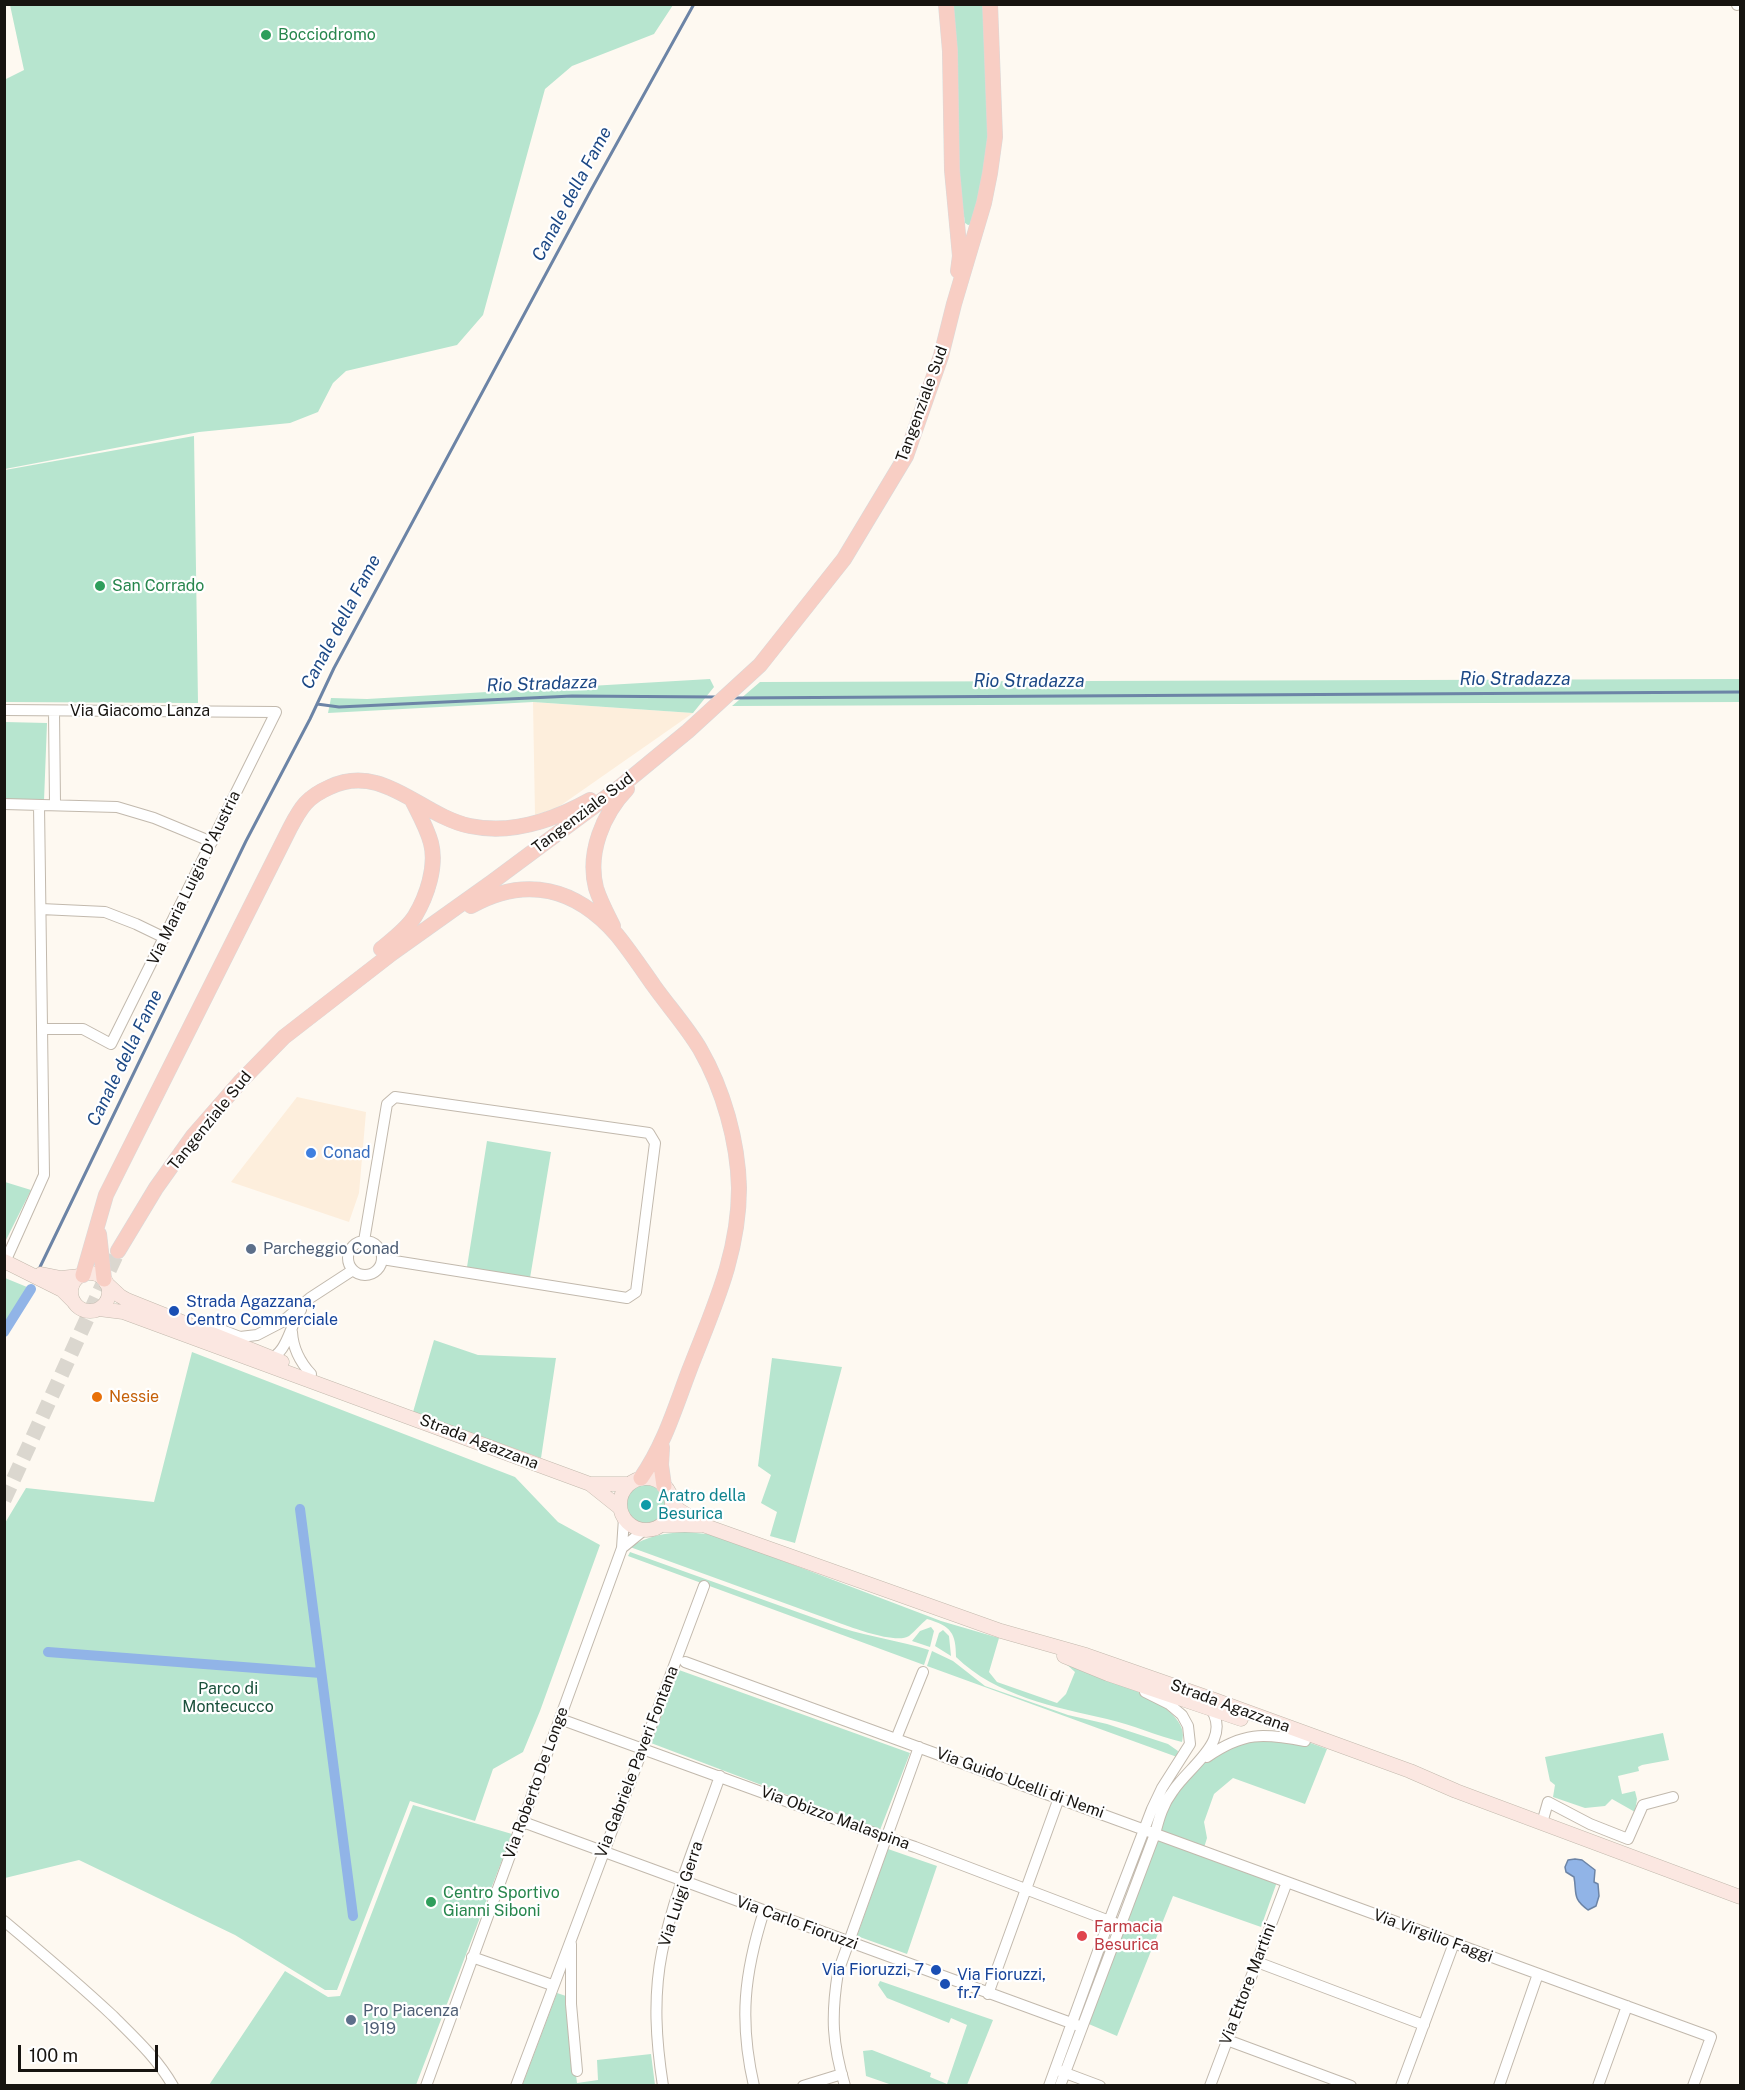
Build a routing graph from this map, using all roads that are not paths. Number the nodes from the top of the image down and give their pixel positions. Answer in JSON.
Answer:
{"nodes":[{"id":1,"x":946,"y":4,"type":"edge"},
{"id":2,"x":990,"y":4,"type":"edge"},
{"id":3,"x":954,"y":304,"type":"junction"},
{"id":4,"x":4,"y":710,"type":"edge"},
{"id":5,"x":54,"y":711,"type":"junction"},
{"id":6,"x":276,"y":712,"type":"joint"},
{"id":7,"x":669,"y":746,"type":"junction"},
{"id":8,"x":636,"y":773,"type":"junction"},
{"id":9,"x":412,"y":800,"type":"junction"},
{"id":10,"x":4,"y":804,"type":"edge"},
{"id":11,"x":39,"y":804,"type":"junction"},
{"id":12,"x":55,"y":804,"type":"junction"},
{"id":13,"x":212,"y":842,"type":"junction"},
{"id":14,"x":41,"y":909,"type":"junction"},
{"id":15,"x":616,"y":934,"type":"junction"},
{"id":16,"x":165,"y":938,"type":"junction"},
{"id":17,"x":398,"y":948,"type":"junction"},
{"id":18,"x":311,"y":1015,"type":"junction"},
{"id":19,"x":42,"y":1029,"type":"junction"},
{"id":20,"x":98,"y":1222,"type":"junction"},
{"id":21,"x":364,"y":1241,"type":"junction"},
{"id":22,"x":118,"y":1251,"type":"tunnel mouth"},
{"id":23,"x":382,"y":1259,"type":"junction"},
{"id":24,"x":5,"y":1262,"type":"edge"},
{"id":25,"x":353,"y":1270,"type":"junction"},
{"id":26,"x":82,"y":1275,"type":"junction"},
{"id":27,"x":50,"y":1280,"type":"junction"},
{"id":28,"x":105,"y":1281,"type":"junction"},
{"id":29,"x":310,"y":1298,"type":"junction"},
{"id":30,"x":74,"y":1302,"type":"junction"},
{"id":31,"x":99,"y":1309,"type":"junction"},
{"id":32,"x":292,"y":1326,"type":"junction"},
{"id":33,"x":200,"y":1329,"type":"junction"},
{"id":34,"x":183,"y":1334,"type":"junction"},
{"id":35,"x":273,"y":1358,"type":"junction"},
{"id":36,"x":311,"y":1374,"type":"junction"},
{"id":37,"x":369,"y":1401,"type":"junction"},
{"id":38,"x":662,"y":1445,"type":"junction"},
{"id":39,"x":635,"y":1481,"type":"junction"},
{"id":40,"x":590,"y":1484,"type":"junction"},
{"id":41,"x":664,"y":1486,"type":"junction"},
{"id":42,"x":672,"y":1503,"type":"junction"},
{"id":43,"x":622,"y":1513,"type":"junction"},
{"id":44,"x":661,"y":1525,"type":"junction"},
{"id":45,"x":703,"y":1525,"type":"junction"},
{"id":46,"x":644,"y":1530,"type":"junction"},
{"id":47,"x":622,"y":1548,"type":"junction"},
{"id":48,"x":704,"y":1586,"type":"dead end"},
{"id":49,"x":1001,"y":1631,"type":"junction"},
{"id":50,"x":685,"y":1662,"type":"dead end"},
{"id":51,"x":923,"y":1672,"type":"dead end"},
{"id":52,"x":1136,"y":1672,"type":"junction"},
{"id":53,"x":1108,"y":1674,"type":"junction"},
{"id":54,"x":1212,"y":1709,"type":"junction"},
{"id":55,"x":560,"y":1719,"type":"junction"},
{"id":56,"x":896,"y":1739,"type":"junction"},
{"id":57,"x":1305,"y":1741,"type":"junction"},
{"id":58,"x":919,"y":1747,"type":"junction"},
{"id":59,"x":643,"y":1748,"type":"junction"},
{"id":60,"x":1197,"y":1763,"type":"junction"},
{"id":61,"x":720,"y":1776,"type":"junction"},
{"id":62,"x":1456,"y":1791,"type":"junction"},
{"id":63,"x":1673,"y":1797,"type":"dead end"},
{"id":64,"x":1059,"y":1798,"type":"junction"},
{"id":65,"x":523,"y":1822,"type":"junction"},
{"id":66,"x":1542,"y":1823,"type":"junction"},
{"id":67,"x":1144,"y":1828,"type":"junction"},
{"id":68,"x":1155,"y":1834,"type":"junction"},
{"id":69,"x":885,"y":1838,"type":"junction"},
{"id":70,"x":603,"y":1851,"type":"junction"},
{"id":71,"x":683,"y":1881,"type":"junction"},
{"id":72,"x":1287,"y":1882,"type":"junction"},
{"id":73,"x":1026,"y":1889,"type":"junction"},
{"id":74,"x":1740,"y":1897,"type":"edge"},
{"id":75,"x":764,"y":1911,"type":"junction"},
{"id":76,"x":4,"y":1921,"type":"edge"},
{"id":77,"x":1108,"y":1921,"type":"junction"},
{"id":78,"x":1120,"y":1925,"type":"junction"},
{"id":79,"x":571,"y":1938,"type":"junction"},
{"id":80,"x":848,"y":1942,"type":"junction"},
{"id":81,"x":1454,"y":1943,"type":"junction"},
{"id":82,"x":472,"y":1956,"type":"junction"},
{"id":83,"x":1257,"y":1962,"type":"junction"},
{"id":84,"x":1539,"y":1974,"type":"junction"},
{"id":85,"x":552,"y":1985,"type":"junction"},
{"id":86,"x":987,"y":1994,"type":"junction"},
{"id":87,"x":1627,"y":2006,"type":"junction"},
{"id":88,"x":1077,"y":2025,"type":"junction"},
{"id":89,"x":1424,"y":2025,"type":"junction"},
{"id":90,"x":1227,"y":2040,"type":"junction"},
{"id":91,"x":577,"y":2071,"type":"dead end"},
{"id":92,"x":1060,"y":2071,"type":"junction"},
{"id":93,"x":842,"y":2074,"type":"junction"},
{"id":94,"x":173,"y":2085,"type":"edge"},
{"id":95,"x":426,"y":2085,"type":"edge"},
{"id":96,"x":516,"y":2085,"type":"edge"},
{"id":97,"x":663,"y":2085,"type":"edge"},
{"id":98,"x":754,"y":2085,"type":"edge"},
{"id":99,"x":803,"y":2085,"type":"edge"},
{"id":100,"x":845,"y":2085,"type":"edge"},
{"id":101,"x":1049,"y":2085,"type":"edge"},
{"id":102,"x":1060,"y":2085,"type":"edge"},
{"id":103,"x":1100,"y":2085,"type":"edge"},
{"id":104,"x":1210,"y":2085,"type":"edge"},
{"id":105,"x":1351,"y":2085,"type":"edge"},
{"id":106,"x":1401,"y":2085,"type":"edge"},
{"id":107,"x":1499,"y":2085,"type":"edge"},
{"id":108,"x":1598,"y":2085,"type":"edge"},
{"id":109,"x":1693,"y":2085,"type":"edge"}],
"edges":[{"from":1,"to":3,"type":"main road","name":"Tangenziale Sud"},
{"from":2,"to":3,"type":"main road","name":"Tangenziale Sud"},
{"from":3,"to":7,"type":"main road","name":"Tangenziale Sud"},
{"from":4,"to":5,"type":"street","name":"Via Giacomo Lanza"},
{"from":5,"to":6,"type":"street","name":"Via Giacomo Lanza"},
{"from":5,"to":12,"type":"street"},
{"from":6,"to":13,"type":"street","name":"Via Maria Luigia D'Austria"},
{"from":7,"to":8,"type":"main road","name":"Tangenziale Sud"},
{"from":7,"to":15,"type":"main road"},
{"from":8,"to":9,"type":"main road"},
{"from":8,"to":17,"type":"main road","name":"Tangenziale Sud"},
{"from":9,"to":18,"type":"main road"},
{"from":9,"to":20,"type":"main road"},
{"from":10,"to":11,"type":"street"},
{"from":11,"to":12,"type":"street"},
{"from":11,"to":14,"type":"street"},
{"from":12,"to":13,"type":"street"},
{"from":13,"to":16,"type":"street","name":"Via Maria Luigia D'Austria"},
{"from":14,"to":16,"type":"street"},
{"from":14,"to":19,"type":"street"},
{"from":15,"to":17,"type":"main road"},
{"from":15,"to":38,"type":"main road"},
{"from":16,"to":19,"type":"street","name":"Via Maria Luigia D'Austria"},
{"from":17,"to":18,"type":"main road","name":"Tangenziale Sud"},
{"from":18,"to":22,"type":"main road","name":"Tangenziale Sud"},
{"from":19,"to":24,"type":"street"},
{"from":20,"to":26,"type":"main road"},
{"from":20,"to":28,"type":"main road"},
{"from":21,"to":23,"type":"street"},
{"from":21,"to":23,"type":"street"},
{"from":21,"to":25,"type":"street"},
{"from":23,"to":25,"type":"street"},
{"from":24,"to":27,"type":"main road"},
{"from":25,"to":29,"type":"street"},
{"from":26,"to":27,"type":"main road"},
{"from":26,"to":28,"type":"main road"},
{"from":26,"to":30,"type":"main road"},
{"from":27,"to":30,"type":"main road"},
{"from":28,"to":31,"type":"main road"},
{"from":28,"to":33,"type":"main road"},
{"from":29,"to":32,"type":"street"},
{"from":29,"to":33,"type":"street"},
{"from":30,"to":31,"type":"main road"},
{"from":31,"to":34,"type":"main road"},
{"from":32,"to":35,"type":"street"},
{"from":32,"to":36,"type":"street"},
{"from":33,"to":35,"type":"main road"},
{"from":34,"to":35,"type":"street"},
{"from":34,"to":37,"type":"main road"},
{"from":35,"to":36,"type":"main road"},
{"from":36,"to":37,"type":"main road"},
{"from":37,"to":40,"type":"main road","name":"Strada Agazzana"},
{"from":38,"to":39,"type":"main road"},
{"from":38,"to":41,"type":"main road"},
{"from":39,"to":40,"type":"main road"},
{"from":39,"to":41,"type":"main road"},
{"from":39,"to":43,"type":"main road"},
{"from":40,"to":43,"type":"main road"},
{"from":41,"to":42,"type":"main road"},
{"from":42,"to":44,"type":"main road"},
{"from":42,"to":45,"type":"main road","name":"Strada Agazzana"},
{"from":43,"to":46,"type":"main road"},
{"from":43,"to":47,"type":"street"},
{"from":44,"to":45,"type":"main road"},
{"from":44,"to":46,"type":"main road"},
{"from":45,"to":49,"type":"main road","name":"Strada Agazzana"},
{"from":46,"to":47,"type":"street"},
{"from":47,"to":55,"type":"street","name":"Via Roberto De Longe"},
{"from":48,"to":59,"type":"street","name":"Via Gabriele Paveri Fontana"},
{"from":49,"to":52,"type":"main road","name":"Strada Agazzana"},
{"from":49,"to":53,"type":"main road","name":"Strada Agazzana"},
{"from":50,"to":56,"type":"street","name":"Via Guido Ucelli di Nemi"},
{"from":51,"to":56,"type":"street"},
{"from":52,"to":54,"type":"street"},
{"from":52,"to":62,"type":"main road","name":"Strada Agazzana"},
{"from":53,"to":54,"type":"main road","name":"Strada Agazzana"},
{"from":53,"to":67,"type":"street","name":"Strada Agazzana"},
{"from":54,"to":57,"type":"main road","name":"Strada Agazzana"},
{"from":54,"to":60,"type":"street"},
{"from":55,"to":59,"type":"street","name":"Via Obizzo Malaspina"},
{"from":55,"to":65,"type":"street","name":"Via Roberto De Longe"},
{"from":56,"to":58,"type":"street","name":"Via Guido Ucelli di Nemi"},
{"from":57,"to":60,"type":"street"},
{"from":57,"to":62,"type":"main road","name":"Strada Agazzana"},
{"from":58,"to":64,"type":"street","name":"Via Guido Ucelli di Nemi"},
{"from":58,"to":69,"type":"street"},
{"from":59,"to":61,"type":"street","name":"Via Obizzo Malaspina"},
{"from":59,"to":70,"type":"street","name":"Via Gabriele Paveri Fontana"},
{"from":60,"to":68,"type":"street"},
{"from":61,"to":69,"type":"street","name":"Via Obizzo Malaspina"},
{"from":61,"to":71,"type":"street","name":"Via Luigi Gerra"},
{"from":62,"to":66,"type":"main road","name":"Strada Agazzana"},
{"from":63,"to":66,"type":"street"},
{"from":64,"to":67,"type":"street","name":"Via Guido Ucelli di Nemi"},
{"from":64,"to":73,"type":"street"},
{"from":65,"to":70,"type":"street","name":"Via Carlo Fioruzzi"},
{"from":65,"to":82,"type":"street","name":"Via Roberto De Longe"},
{"from":66,"to":74,"type":"main road","name":"Strada Agazzana"},
{"from":67,"to":68,"type":"street","name":"Via Guido Ucelli di Nemi"},
{"from":67,"to":77,"type":"street"},
{"from":68,"to":72,"type":"street","name":"Via Virgilio Faggi"},
{"from":68,"to":78,"type":"street"},
{"from":69,"to":73,"type":"street","name":"Via Obizzo Malaspina"},
{"from":69,"to":80,"type":"street"},
{"from":70,"to":71,"type":"street","name":"Via Carlo Fioruzzi"},
{"from":70,"to":79,"type":"street","name":"Via Gabriele Paveri Fontana"},
{"from":71,"to":75,"type":"street","name":"Via Carlo Fioruzzi"},
{"from":71,"to":97,"type":"street","name":"Via Luigi Gerra"},
{"from":72,"to":81,"type":"street","name":"Via Virgilio Faggi"},
{"from":72,"to":83,"type":"street","name":"Via Ettore Martini"},
{"from":73,"to":77,"type":"street","name":"Via Obizzo Malaspina"},
{"from":73,"to":86,"type":"street"},
{"from":75,"to":80,"type":"street","name":"Via Carlo Fioruzzi"},
{"from":75,"to":98,"type":"street"},
{"from":76,"to":94,"type":"street"},
{"from":77,"to":78,"type":"street","name":"Via Obizzo Malaspina"},
{"from":77,"to":88,"type":"street"},
{"from":78,"to":88,"type":"street"},
{"from":79,"to":85,"type":"street","name":"Via Gabriele Paveri Fontana"},
{"from":79,"to":91,"type":"street","name":"Via Gabriele Paveri Fontana"},
{"from":80,"to":86,"type":"street","name":"Via Carlo Fioruzzi"},
{"from":80,"to":93,"type":"street"},
{"from":81,"to":84,"type":"street","name":"Via Virgilio Faggi"},
{"from":81,"to":89,"type":"street"},
{"from":82,"to":85,"type":"street"},
{"from":82,"to":95,"type":"street","name":"Via Roberto De Longe"},
{"from":83,"to":89,"type":"street"},
{"from":83,"to":90,"type":"street","name":"Via Ettore Martini"},
{"from":84,"to":87,"type":"street","name":"Via Virgilio Faggi"},
{"from":84,"to":107,"type":"street"},
{"from":85,"to":96,"type":"street","name":"Via Gabriele Paveri Fontana"},
{"from":86,"to":88,"type":"street","name":"Via Carlo Fioruzzi"},
{"from":87,"to":108,"type":"street"},
{"from":87,"to":109,"type":"street","name":"Via Virgilio Faggi"},
{"from":88,"to":92,"type":"street"},
{"from":89,"to":106,"type":"street"},
{"from":90,"to":104,"type":"street","name":"Via Ettore Martini"},
{"from":90,"to":105,"type":"street"},
{"from":92,"to":101,"type":"street"},
{"from":92,"to":102,"type":"street"},
{"from":92,"to":103,"type":"street"},
{"from":93,"to":99,"type":"street"},
{"from":93,"to":100,"type":"street"}]}
